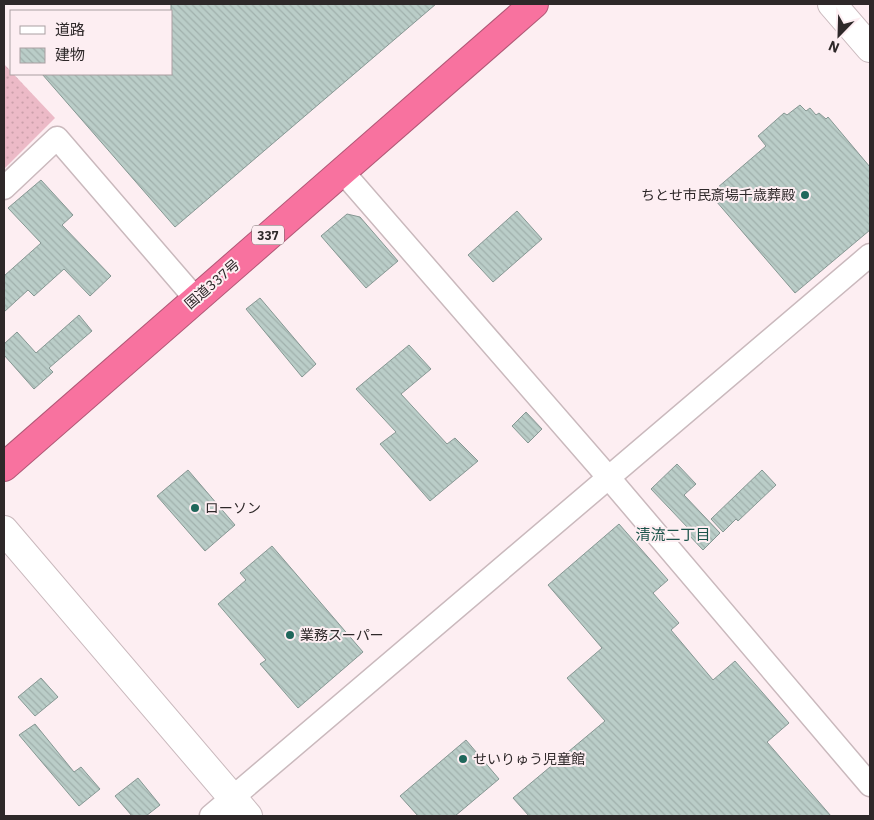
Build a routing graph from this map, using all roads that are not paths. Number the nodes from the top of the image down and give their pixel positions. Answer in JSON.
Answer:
{"nodes":[{"id":1,"x":534,"y":4,"type":"edge"},
{"id":2,"x":832,"y":4,"type":"edge"},
{"id":3,"x":870,"y":48,"type":"edge"},
{"id":4,"x":342,"y":171,"type":"junction"},
{"id":5,"x":4,"y":188,"type":"edge"},
{"id":6,"x":870,"y":255,"type":"edge"},
{"id":7,"x":195,"y":298,"type":"junction"},
{"id":8,"x":4,"y":467,"type":"edge"},
{"id":9,"x":609,"y":478,"type":"junction"},
{"id":10,"x":4,"y":530,"type":"edge"},
{"id":11,"x":870,"y":785,"type":"edge"},
{"id":12,"x":241,"y":807,"type":"edge"},
{"id":13,"x":210,"y":816,"type":"edge"}],
"edges":[{"from":1,"to":4,"type":"highway","name":"国道337号","number":"337"},
{"from":2,"to":3,"type":"street"},
{"from":4,"to":7,"type":"highway","name":"国道337号","number":"337"},
{"from":4,"to":9,"type":"street"},
{"from":5,"to":7,"type":"street"},
{"from":6,"to":9,"type":"street"},
{"from":7,"to":8,"type":"highway","name":"国道337号","number":"337"},
{"from":9,"to":11,"type":"street"},
{"from":9,"to":12,"type":"street"},
{"from":10,"to":12,"type":"street"},
{"from":12,"to":13,"type":"street"}]}
